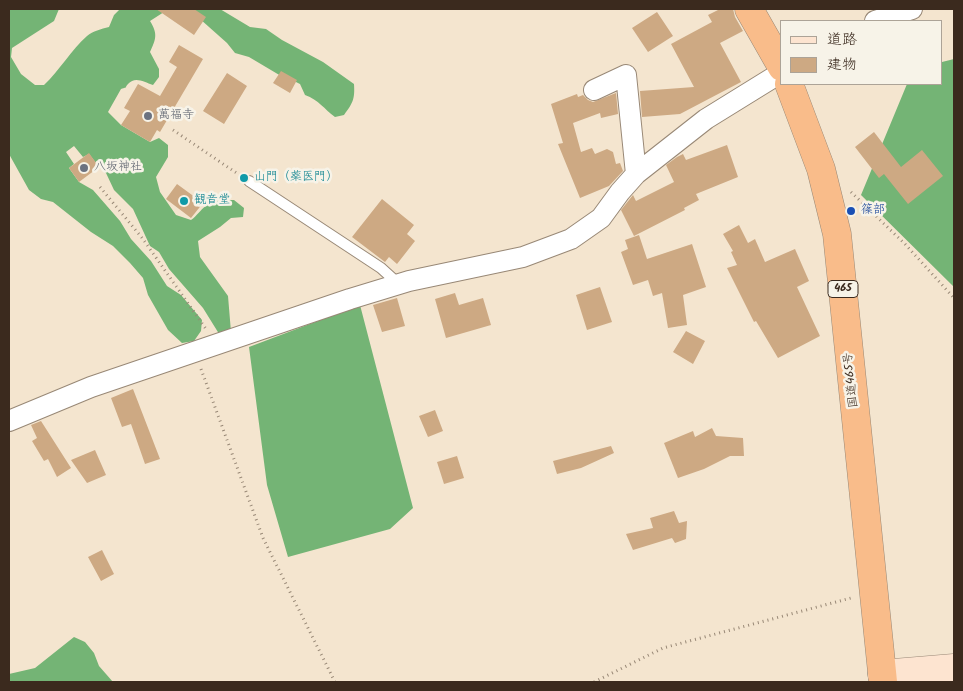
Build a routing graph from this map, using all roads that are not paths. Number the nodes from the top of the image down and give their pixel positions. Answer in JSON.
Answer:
{"nodes":[{"id":1,"x":749,"y":9,"type":"edge"},
{"id":2,"x":912,"y":9,"type":"edge"},
{"id":3,"x":878,"y":20,"type":"edge"},
{"id":4,"x":780,"y":63,"type":"edge"},
{"id":5,"x":780,"y":73,"type":"edge"},
{"id":6,"x":789,"y":85,"type":"edge"},
{"id":7,"x":594,"y":90,"type":"dead end"},
{"id":8,"x":636,"y":174,"type":"junction"},
{"id":9,"x":249,"y":181,"type":"dead end"},
{"id":10,"x":396,"y":285,"type":"junction"},
{"id":11,"x":9,"y":421,"type":"edge"},
{"id":12,"x":954,"y":668,"type":"edge"},
{"id":13,"x":883,"y":678,"type":"edge"}],
"edges":[{"from":1,"to":4,"type":"highway"},
{"from":2,"to":3,"type":"street"},
{"from":5,"to":8,"type":"street"},
{"from":6,"to":13,"type":"highway","name":"国道465号","number":"465"},
{"from":7,"to":8,"type":"street"},
{"from":8,"to":10,"type":"street"},
{"from":9,"to":10,"type":"lane"},
{"from":10,"to":11,"type":"street"},
{"from":12,"to":13,"type":"street"}]}
